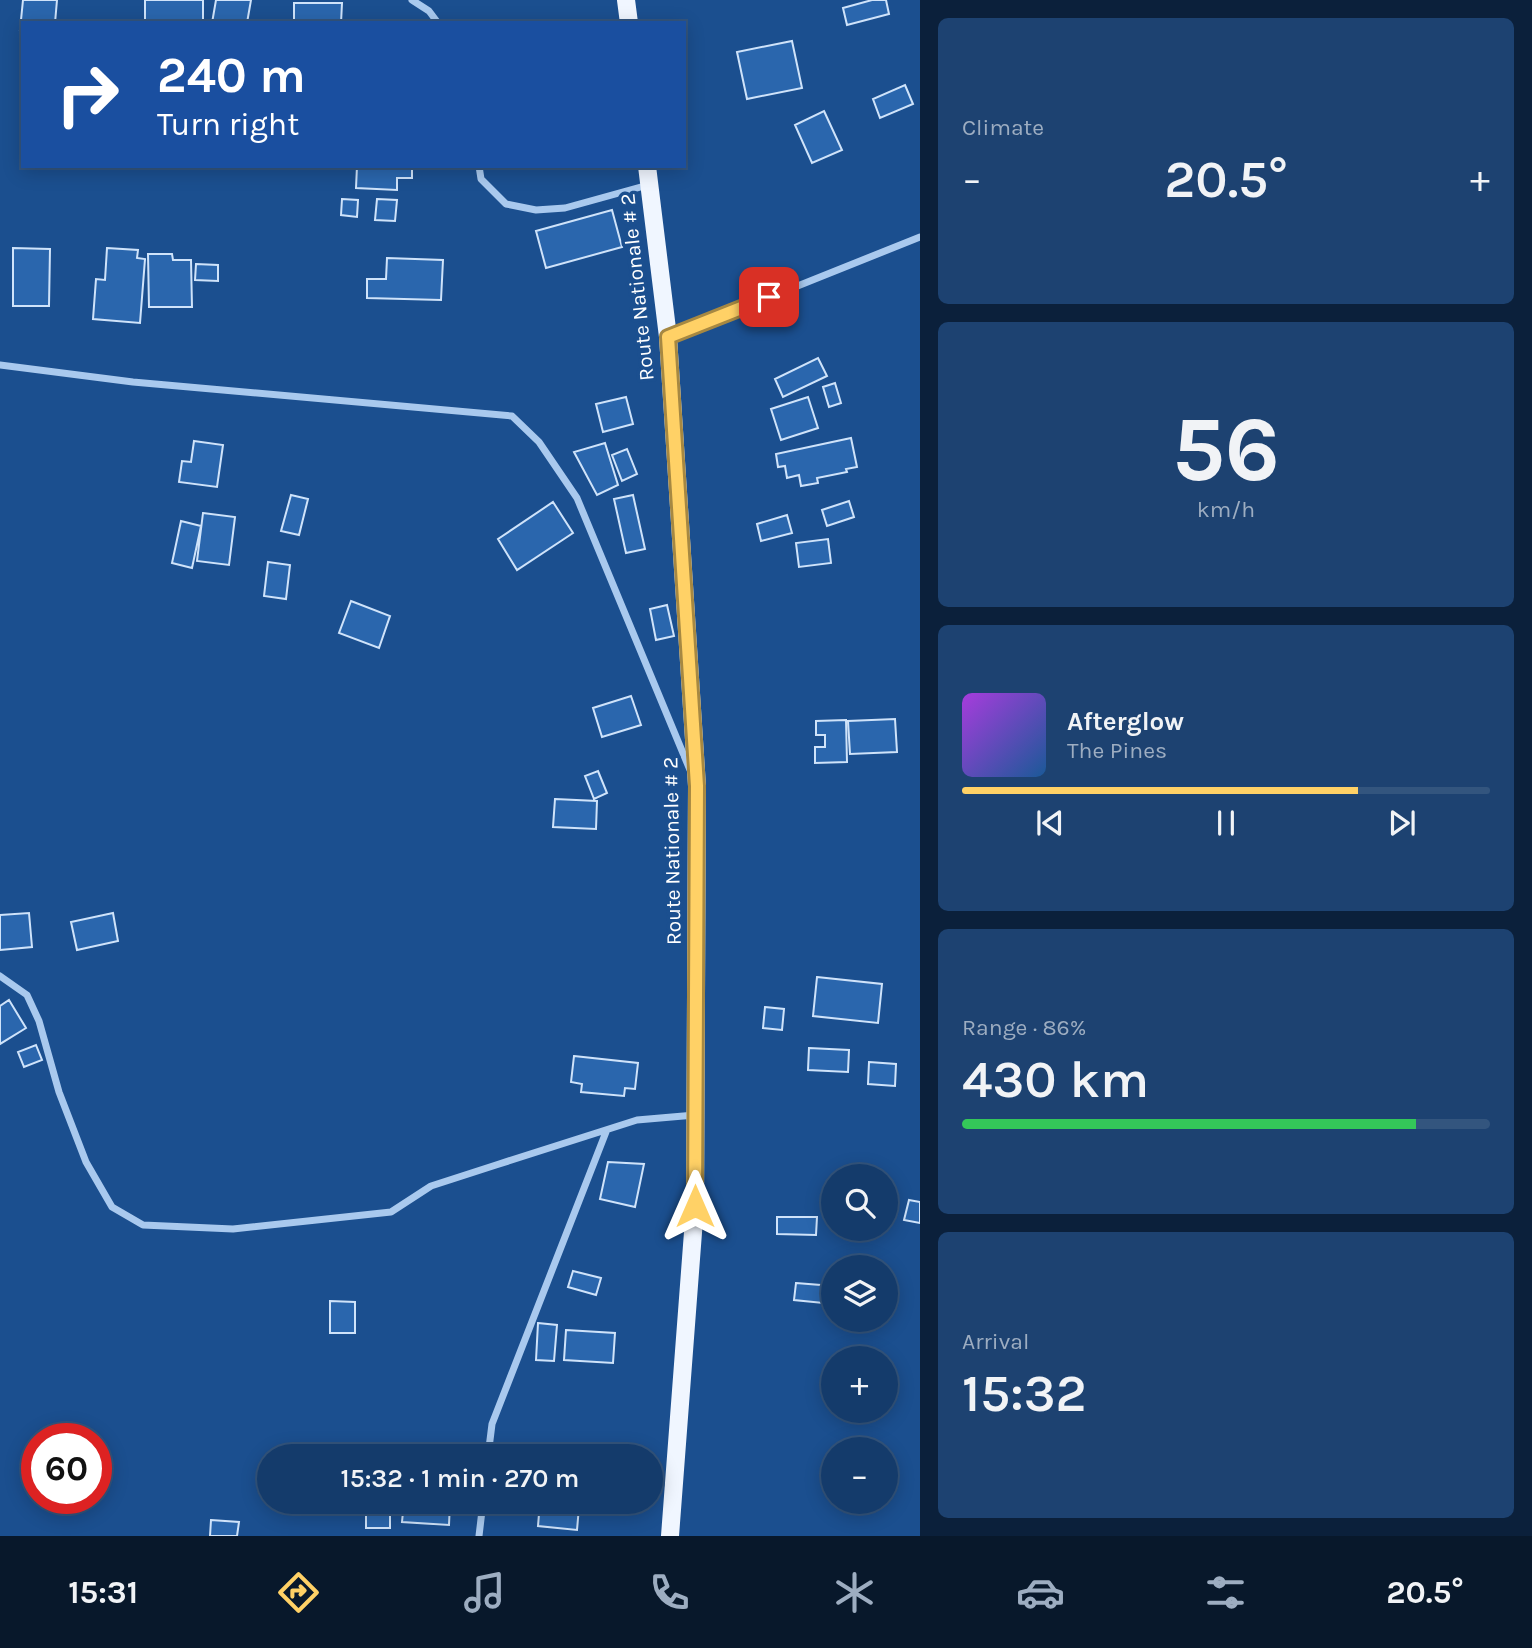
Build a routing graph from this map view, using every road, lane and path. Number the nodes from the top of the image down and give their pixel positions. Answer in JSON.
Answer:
{"nodes":[{"id":1,"x":412,"y":0,"type":"edge"},
{"id":2,"x":626,"y":0,"type":"edge"},
{"id":3,"x":436,"y":21,"type":"edge"},
{"id":4,"x":629,"y":21,"type":"edge"},
{"id":5,"x":479,"y":168,"type":"edge"},
{"id":6,"x":647,"y":168,"type":"edge"},
{"id":7,"x":649,"y":185,"type":"junction"},
{"id":8,"x":919,"y":237,"type":"edge"},
{"id":9,"x":668,"y":337,"type":"junction"},
{"id":10,"x":0,"y":365,"type":"edge"},
{"id":11,"x":697,"y":786,"type":"junction"},
{"id":12,"x":0,"y":976,"type":"edge"},
{"id":13,"x":695,"y":1115,"type":"junction"},
{"id":14,"x":606,"y":1132,"type":"junction"},
{"id":15,"x":490,"y":1444,"type":"edge"},
{"id":16,"x":482,"y":1514,"type":"edge"},
{"id":17,"x":479,"y":1536,"type":"edge"},
{"id":18,"x":670,"y":1536,"type":"edge"}],
"edges":[{"from":1,"to":3,"type":"street"},
{"from":2,"to":4,"type":"main road"},
{"from":5,"to":7,"type":"street"},
{"from":6,"to":7,"type":"main road","name":"Route Nationale # 2"},
{"from":7,"to":9,"type":"main road","name":"Route Nationale # 2"},
{"from":8,"to":9,"type":"street"},
{"from":9,"to":11,"type":"main road","name":"Route Nationale # 2"},
{"from":10,"to":11,"type":"street"},
{"from":11,"to":13,"type":"main road","name":"Route Nationale # 2"},
{"from":12,"to":14,"type":"street"},
{"from":13,"to":14,"type":"street"},
{"from":13,"to":18,"type":"main road","name":"Route Nationale # 2"},
{"from":14,"to":15,"type":"street"},
{"from":16,"to":17,"type":"street"}]}
